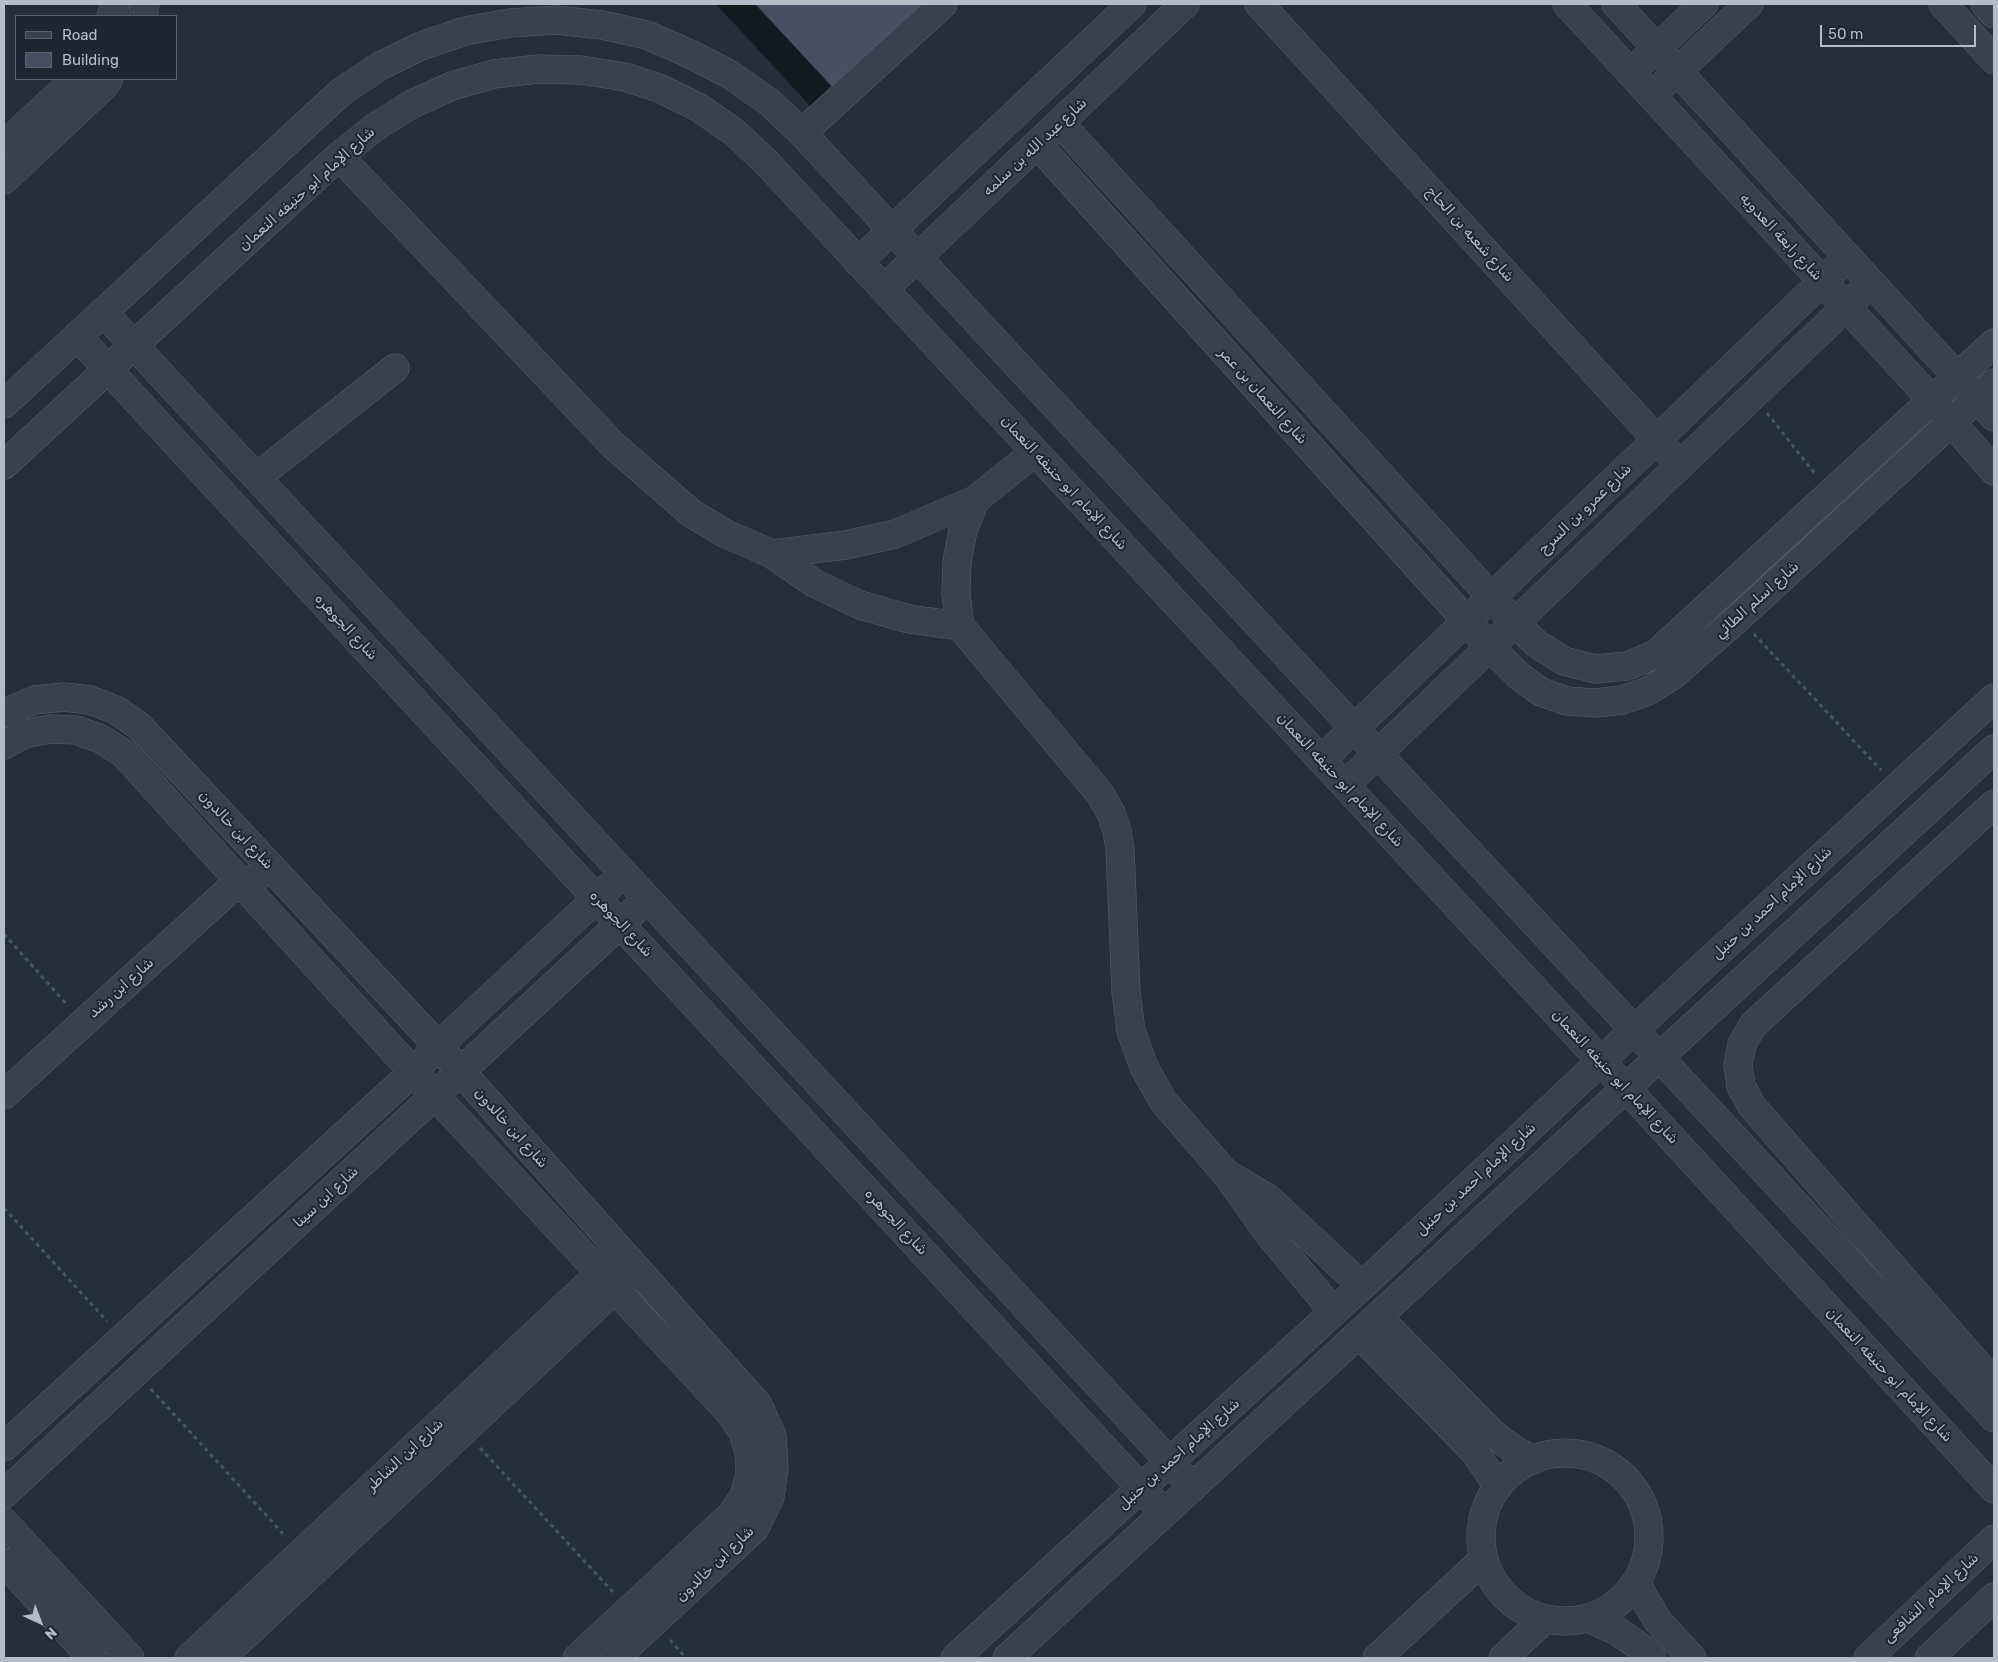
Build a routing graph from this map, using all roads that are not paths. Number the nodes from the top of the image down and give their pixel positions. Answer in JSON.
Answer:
{"nodes":[{"id":1,"x":943,"y":4,"type":"edge"},
{"id":2,"x":1132,"y":4,"type":"edge"},
{"id":3,"x":1185,"y":4,"type":"edge"},
{"id":4,"x":1259,"y":4,"type":"edge"},
{"id":5,"x":1567,"y":4,"type":"edge"},
{"id":6,"x":1616,"y":4,"type":"edge"},
{"id":7,"x":1704,"y":4,"type":"edge"},
{"id":8,"x":1749,"y":4,"type":"edge"},
{"id":9,"x":1943,"y":4,"type":"edge"},
{"id":10,"x":1985,"y":4,"type":"edge"},
{"id":11,"x":1994,"y":14,"type":"edge"},
{"id":12,"x":1657,"y":48,"type":"junction"},
{"id":13,"x":1994,"y":60,"type":"edge"},
{"id":14,"x":1678,"y":71,"type":"junction"},
{"id":15,"x":1630,"y":73,"type":"junction"},
{"id":16,"x":74,"y":80,"type":"edge"},
{"id":17,"x":108,"y":80,"type":"edge"},
{"id":18,"x":1652,"y":96,"type":"junction"},
{"id":19,"x":1060,"y":123,"type":"junction"},
{"id":20,"x":802,"y":133,"type":"junction"},
{"id":21,"x":1037,"y":144,"type":"junction"},
{"id":22,"x":4,"y":145,"type":"edge"},
{"id":23,"x":338,"y":156,"type":"junction"},
{"id":24,"x":4,"y":180,"type":"edge"},
{"id":25,"x":892,"y":230,"type":"junction"},
{"id":26,"x":918,"y":257,"type":"junction"},
{"id":27,"x":1848,"y":258,"type":"junction"},
{"id":28,"x":858,"y":262,"type":"junction"},
{"id":29,"x":1822,"y":282,"type":"junction"},
{"id":30,"x":1871,"y":283,"type":"junction"},
{"id":31,"x":884,"y":289,"type":"junction"},
{"id":32,"x":1846,"y":307,"type":"junction"},
{"id":33,"x":103,"y":312,"type":"junction"},
{"id":34,"x":78,"y":336,"type":"junction"},
{"id":35,"x":1994,"y":343,"type":"edge"},
{"id":36,"x":135,"y":345,"type":"junction"},
{"id":37,"x":395,"y":368,"type":"dead end"},
{"id":38,"x":109,"y":370,"type":"junction"},
{"id":39,"x":1958,"y":376,"type":"junction"},
{"id":40,"x":1989,"y":399,"type":"edge"},
{"id":41,"x":1932,"y":400,"type":"junction"},
{"id":42,"x":4,"y":404,"type":"edge"},
{"id":43,"x":1952,"y":421,"type":"junction"},
{"id":44,"x":1657,"y":440,"type":"junction"},
{"id":45,"x":1035,"y":452,"type":"junction"},
{"id":46,"x":4,"y":465,"type":"edge"},
{"id":47,"x":1680,"y":465,"type":"junction"},
{"id":48,"x":1994,"y":471,"type":"edge"},
{"id":49,"x":257,"y":477,"type":"junction"},
{"id":50,"x":975,"y":500,"type":"junction"},
{"id":51,"x":772,"y":554,"type":"junction"},
{"id":52,"x":1492,"y":597,"type":"junction"},
{"id":53,"x":1466,"y":621,"type":"junction"},
{"id":54,"x":1515,"y":622,"type":"junction"},
{"id":55,"x":960,"y":626,"type":"junction"},
{"id":56,"x":1490,"y":646,"type":"junction"},
{"id":57,"x":1994,"y":698,"type":"edge"},
{"id":58,"x":4,"y":714,"type":"edge"},
{"id":59,"x":1354,"y":729,"type":"junction"},
{"id":60,"x":4,"y":745,"type":"edge"},
{"id":61,"x":1994,"y":749,"type":"edge"},
{"id":62,"x":1377,"y":754,"type":"junction"},
{"id":63,"x":1321,"y":760,"type":"junction"},
{"id":64,"x":1344,"y":785,"type":"junction"},
{"id":65,"x":1994,"y":804,"type":"edge"},
{"id":66,"x":260,"y":856,"type":"junction"},
{"id":67,"x":624,"y":873,"type":"junction"},
{"id":68,"x":239,"y":881,"type":"junction"},
{"id":69,"x":597,"y":898,"type":"junction"},
{"id":70,"x":647,"y":899,"type":"junction"},
{"id":71,"x":620,"y":923,"type":"junction"},
{"id":72,"x":1634,"y":1030,"type":"junction"},
{"id":73,"x":438,"y":1046,"type":"junction"},
{"id":74,"x":1660,"y":1058,"type":"junction"},
{"id":75,"x":1601,"y":1061,"type":"junction"},
{"id":76,"x":413,"y":1072,"type":"junction"},
{"id":77,"x":461,"y":1072,"type":"junction"},
{"id":78,"x":1626,"y":1088,"type":"junction"},
{"id":79,"x":4,"y":1095,"type":"edge"},
{"id":80,"x":435,"y":1096,"type":"junction"},
{"id":81,"x":1228,"y":1176,"type":"junction"},
{"id":82,"x":630,"y":1260,"type":"junction"},
{"id":83,"x":608,"y":1281,"type":"junction"},
{"id":84,"x":1362,"y":1286,"type":"junction"},
{"id":85,"x":1334,"y":1312,"type":"junction"},
{"id":86,"x":1369,"y":1325,"type":"junction"},
{"id":87,"x":1994,"y":1383,"type":"edge"},
{"id":88,"x":1994,"y":1418,"type":"edge"},
{"id":89,"x":454,"y":1429,"type":"junction"},
{"id":90,"x":4,"y":1447,"type":"edge"},
{"id":91,"x":1534,"y":1460,"type":"junction"},
{"id":92,"x":1170,"y":1463,"type":"junction"},
{"id":93,"x":1193,"y":1487,"type":"junction"},
{"id":94,"x":1498,"y":1487,"type":"junction"},
{"id":95,"x":1142,"y":1489,"type":"junction"},
{"id":96,"x":1994,"y":1489,"type":"edge"},
{"id":97,"x":4,"y":1494,"type":"edge"},
{"id":98,"x":1164,"y":1513,"type":"junction"},
{"id":99,"x":4,"y":1522,"type":"edge"},
{"id":100,"x":1994,"y":1539,"type":"edge"},
{"id":101,"x":1484,"y":1559,"type":"junction"},
{"id":102,"x":4,"y":1562,"type":"edge"},
{"id":103,"x":1637,"y":1580,"type":"junction"},
{"id":104,"x":1994,"y":1597,"type":"edge"},
{"id":105,"x":1588,"y":1618,"type":"junction"},
{"id":106,"x":638,"y":1619,"type":"junction"},
{"id":107,"x":1546,"y":1619,"type":"junction"},
{"id":108,"x":92,"y":1658,"type":"edge"},
{"id":109,"x":130,"y":1658,"type":"edge"},
{"id":110,"x":189,"y":1658,"type":"edge"},
{"id":111,"x":221,"y":1658,"type":"edge"},
{"id":112,"x":577,"y":1658,"type":"edge"},
{"id":113,"x":615,"y":1658,"type":"edge"},
{"id":114,"x":955,"y":1658,"type":"edge"},
{"id":115,"x":1006,"y":1658,"type":"edge"},
{"id":116,"x":1377,"y":1658,"type":"edge"},
{"id":117,"x":1502,"y":1658,"type":"edge"},
{"id":118,"x":1652,"y":1658,"type":"edge"},
{"id":119,"x":1692,"y":1658,"type":"edge"},
{"id":120,"x":1868,"y":1658,"type":"edge"},
{"id":121,"x":1930,"y":1658,"type":"edge"}],
"edges":[{"from":1,"to":20,"type":"street"},
{"from":2,"to":25,"type":"street"},
{"from":3,"to":19,"type":"street","name":"شارع عبد الله بن سلمه"},
{"from":4,"to":44,"type":"street","name":"شارع شعبه بن الحاج"},
{"from":5,"to":15,"type":"street","name":"شارع رابعة العدويه"},
{"from":6,"to":12,"type":"street"},
{"from":7,"to":12,"type":"street"},
{"from":8,"to":14,"type":"street"},
{"from":9,"to":13,"type":"street"},
{"from":10,"to":11,"type":"street"},
{"from":12,"to":14,"type":"street"},
{"from":12,"to":15,"type":"street"},
{"from":14,"to":18,"type":"street"},
{"from":14,"to":27,"type":"street"},
{"from":15,"to":18,"type":"street","name":"شارع رابعة العدويه"},
{"from":16,"to":22,"type":"street"},
{"from":17,"to":24,"type":"street"},
{"from":18,"to":29,"type":"street","name":"شارع رابعة العدويه"},
{"from":19,"to":21,"type":"street","name":"شارع عبد الله بن سلمه"},
{"from":19,"to":52,"type":"street"},
{"from":20,"to":25,"type":"street"},
{"from":20,"to":33,"type":"street"},
{"from":21,"to":26,"type":"street","name":"شارع عبد الله بن سلمه"},
{"from":21,"to":53,"type":"street","name":"شارع النعمان بن عمر"},
{"from":23,"to":28,"type":"street","name":"شارع الإمام ابو حنيفه النعمان"},
{"from":23,"to":36,"type":"street","name":"شارع الإمام ابو حنيفه النعمان"},
{"from":23,"to":51,"type":"street"},
{"from":25,"to":26,"type":"street"},
{"from":25,"to":28,"type":"street"},
{"from":26,"to":31,"type":"street","name":"شارع عبد الله بن سلمه"},
{"from":26,"to":59,"type":"street"},
{"from":27,"to":29,"type":"street","name":"شارع عمرو بن السرح"},
{"from":27,"to":30,"type":"street"},
{"from":28,"to":31,"type":"street","name":"شارع الإمام ابو حنيفه النعمان"},
{"from":29,"to":32,"type":"street","name":"شارع رابعة العدويه"},
{"from":29,"to":44,"type":"street","name":"شارع عمرو بن السرح"},
{"from":30,"to":32,"type":"street"},
{"from":30,"to":39,"type":"street"},
{"from":31,"to":45,"type":"street","name":"شارع الإمام ابو حنيفه النعمان"},
{"from":32,"to":41,"type":"street","name":"شارع رابعة العدويه"},
{"from":32,"to":47,"type":"street"},
{"from":33,"to":34,"type":"street"},
{"from":33,"to":36,"type":"street"},
{"from":34,"to":38,"type":"street","name":"شارع الجوهره"},
{"from":34,"to":42,"type":"street"},
{"from":35,"to":39,"type":"street","name":"شارع اسلم الطائي"},
{"from":36,"to":38,"type":"street","name":"شارع الإمام ابو حنيفه النعمان"},
{"from":36,"to":49,"type":"street"},
{"from":37,"to":49,"type":"street"},
{"from":38,"to":46,"type":"street","name":"شارع الإمام ابو حنيفه النعمان"},
{"from":38,"to":69,"type":"street","name":"شارع الجوهره"},
{"from":39,"to":40,"type":"street"},
{"from":39,"to":41,"type":"street","name":"شارع اسلم الطائي"},
{"from":40,"to":43,"type":"street","name":"شارع اسلم الطائي"},
{"from":41,"to":43,"type":"street","name":"شارع رابعة العدويه"},
{"from":41,"to":54,"type":"street","name":"شارع اسلم الطائي"},
{"from":43,"to":48,"type":"street","name":"شارع رابعة العدويه"},
{"from":43,"to":56,"type":"street","name":"شارع اسلم الطائي"},
{"from":44,"to":47,"type":"street","name":"شارع شعبه بن الحاج"},
{"from":44,"to":52,"type":"street","name":"شارع عمرو بن السرح"},
{"from":45,"to":50,"type":"street"},
{"from":45,"to":63,"type":"street","name":"شارع الإمام ابو حنيفه النعمان"},
{"from":47,"to":54,"type":"street"},
{"from":49,"to":67,"type":"street"},
{"from":50,"to":51,"type":"street"},
{"from":50,"to":55,"type":"street"},
{"from":51,"to":55,"type":"street"},
{"from":52,"to":53,"type":"street","name":"شارع عمرو بن السرح"},
{"from":52,"to":54,"type":"street"},
{"from":53,"to":56,"type":"street","name":"شارع النعمان بن عمر"},
{"from":53,"to":59,"type":"street","name":"شارع عمرو بن السرح"},
{"from":54,"to":56,"type":"street"},
{"from":55,"to":81,"type":"street"},
{"from":56,"to":62,"type":"street"},
{"from":57,"to":72,"type":"street","name":"شارع الإمام احمد بن حنبل"},
{"from":58,"to":66,"type":"street","name":"شارع ابن خالدون"},
{"from":59,"to":62,"type":"street"},
{"from":59,"to":63,"type":"street","name":"شارع عمرو بن السرح"},
{"from":60,"to":68,"type":"street","name":"شارع ابن خالدون"},
{"from":61,"to":74,"type":"street"},
{"from":62,"to":64,"type":"street"},
{"from":62,"to":72,"type":"street"},
{"from":63,"to":64,"type":"street","name":"شارع الإمام ابو حنيفه النعمان"},
{"from":64,"to":75,"type":"street","name":"شارع الإمام ابو حنيفه النعمان"},
{"from":65,"to":87,"type":"street"},
{"from":66,"to":68,"type":"street","name":"شارع ابن رشد"},
{"from":66,"to":73,"type":"street","name":"شارع ابن خالدون"},
{"from":67,"to":69,"type":"street"},
{"from":67,"to":70,"type":"street"},
{"from":68,"to":76,"type":"street","name":"شارع ابن خالدون"},
{"from":68,"to":79,"type":"street","name":"شارع ابن رشد"},
{"from":69,"to":71,"type":"street","name":"شارع الجوهره"},
{"from":69,"to":73,"type":"street"},
{"from":70,"to":71,"type":"street","name":"شارع ابن سينا"},
{"from":70,"to":92,"type":"street"},
{"from":71,"to":77,"type":"street","name":"شارع ابن سينا"},
{"from":71,"to":95,"type":"street","name":"شارع الجوهره"},
{"from":72,"to":74,"type":"street"},
{"from":72,"to":75,"type":"street","name":"شارع الإمام احمد بن حنبل"},
{"from":73,"to":76,"type":"street"},
{"from":73,"to":77,"type":"street","name":"شارع ابن خالدون"},
{"from":74,"to":78,"type":"street"},
{"from":74,"to":88,"type":"street"},
{"from":75,"to":78,"type":"street","name":"شارع الإمام ابو حنيفه النعمان"},
{"from":75,"to":84,"type":"street","name":"شارع الإمام احمد بن حنبل"},
{"from":76,"to":80,"type":"street","name":"شارع ابن خالدون"},
{"from":76,"to":90,"type":"street"},
{"from":77,"to":80,"type":"street","name":"شارع ابن سينا"},
{"from":77,"to":82,"type":"street","name":"شارع ابن خالدون"},
{"from":78,"to":86,"type":"street"},
{"from":78,"to":96,"type":"street","name":"شارع الإمام ابو حنيفه النعمان"},
{"from":80,"to":83,"type":"street","name":"شارع ابن خالدون"},
{"from":80,"to":97,"type":"street","name":"شارع ابن سينا"},
{"from":81,"to":84,"type":"street"},
{"from":81,"to":85,"type":"street"},
{"from":82,"to":83,"type":"street","name":"شارع ابن الشاطر"},
{"from":82,"to":106,"type":"street","name":"شارع ابن خالدون"},
{"from":83,"to":89,"type":"street","name":"شارع ابن الشاطر"},
{"from":83,"to":106,"type":"street","name":"شارع ابن خالدون"},
{"from":84,"to":85,"type":"street","name":"شارع الإمام احمد بن حنبل"},
{"from":85,"to":92,"type":"street","name":"شارع الإمام احمد بن حنبل"},
{"from":86,"to":91,"type":"street"},
{"from":86,"to":93,"type":"street"},
{"from":86,"to":94,"type":"street"},
{"from":89,"to":110,"type":"street","name":"شارع ابن الشاطر"},
{"from":89,"to":111,"type":"street","name":"شارع ابن الشاطر"},
{"from":91,"to":94,"type":"street"},
{"from":91,"to":103,"type":"street"},
{"from":92,"to":93,"type":"street"},
{"from":92,"to":95,"type":"street","name":"شارع الإمام احمد بن حنبل"},
{"from":93,"to":98,"type":"street"},
{"from":94,"to":101,"type":"street"},
{"from":95,"to":98,"type":"street","name":"شارع الجوهره"},
{"from":95,"to":114,"type":"street","name":"شارع الإمام احمد بن حنبل"},
{"from":98,"to":115,"type":"street"},
{"from":99,"to":109,"type":"street"},
{"from":100,"to":120,"type":"street","name":"شارع الإمام الشافعى"},
{"from":101,"to":107,"type":"street"},
{"from":101,"to":116,"type":"street"},
{"from":102,"to":108,"type":"street"},
{"from":103,"to":105,"type":"street"},
{"from":103,"to":119,"type":"street"},
{"from":104,"to":121,"type":"street"},
{"from":105,"to":107,"type":"street"},
{"from":105,"to":118,"type":"street"},
{"from":106,"to":112,"type":"street","name":"شارع ابن خالدون"},
{"from":106,"to":113,"type":"street","name":"شارع ابن خالدون"},
{"from":107,"to":117,"type":"street"}]}
